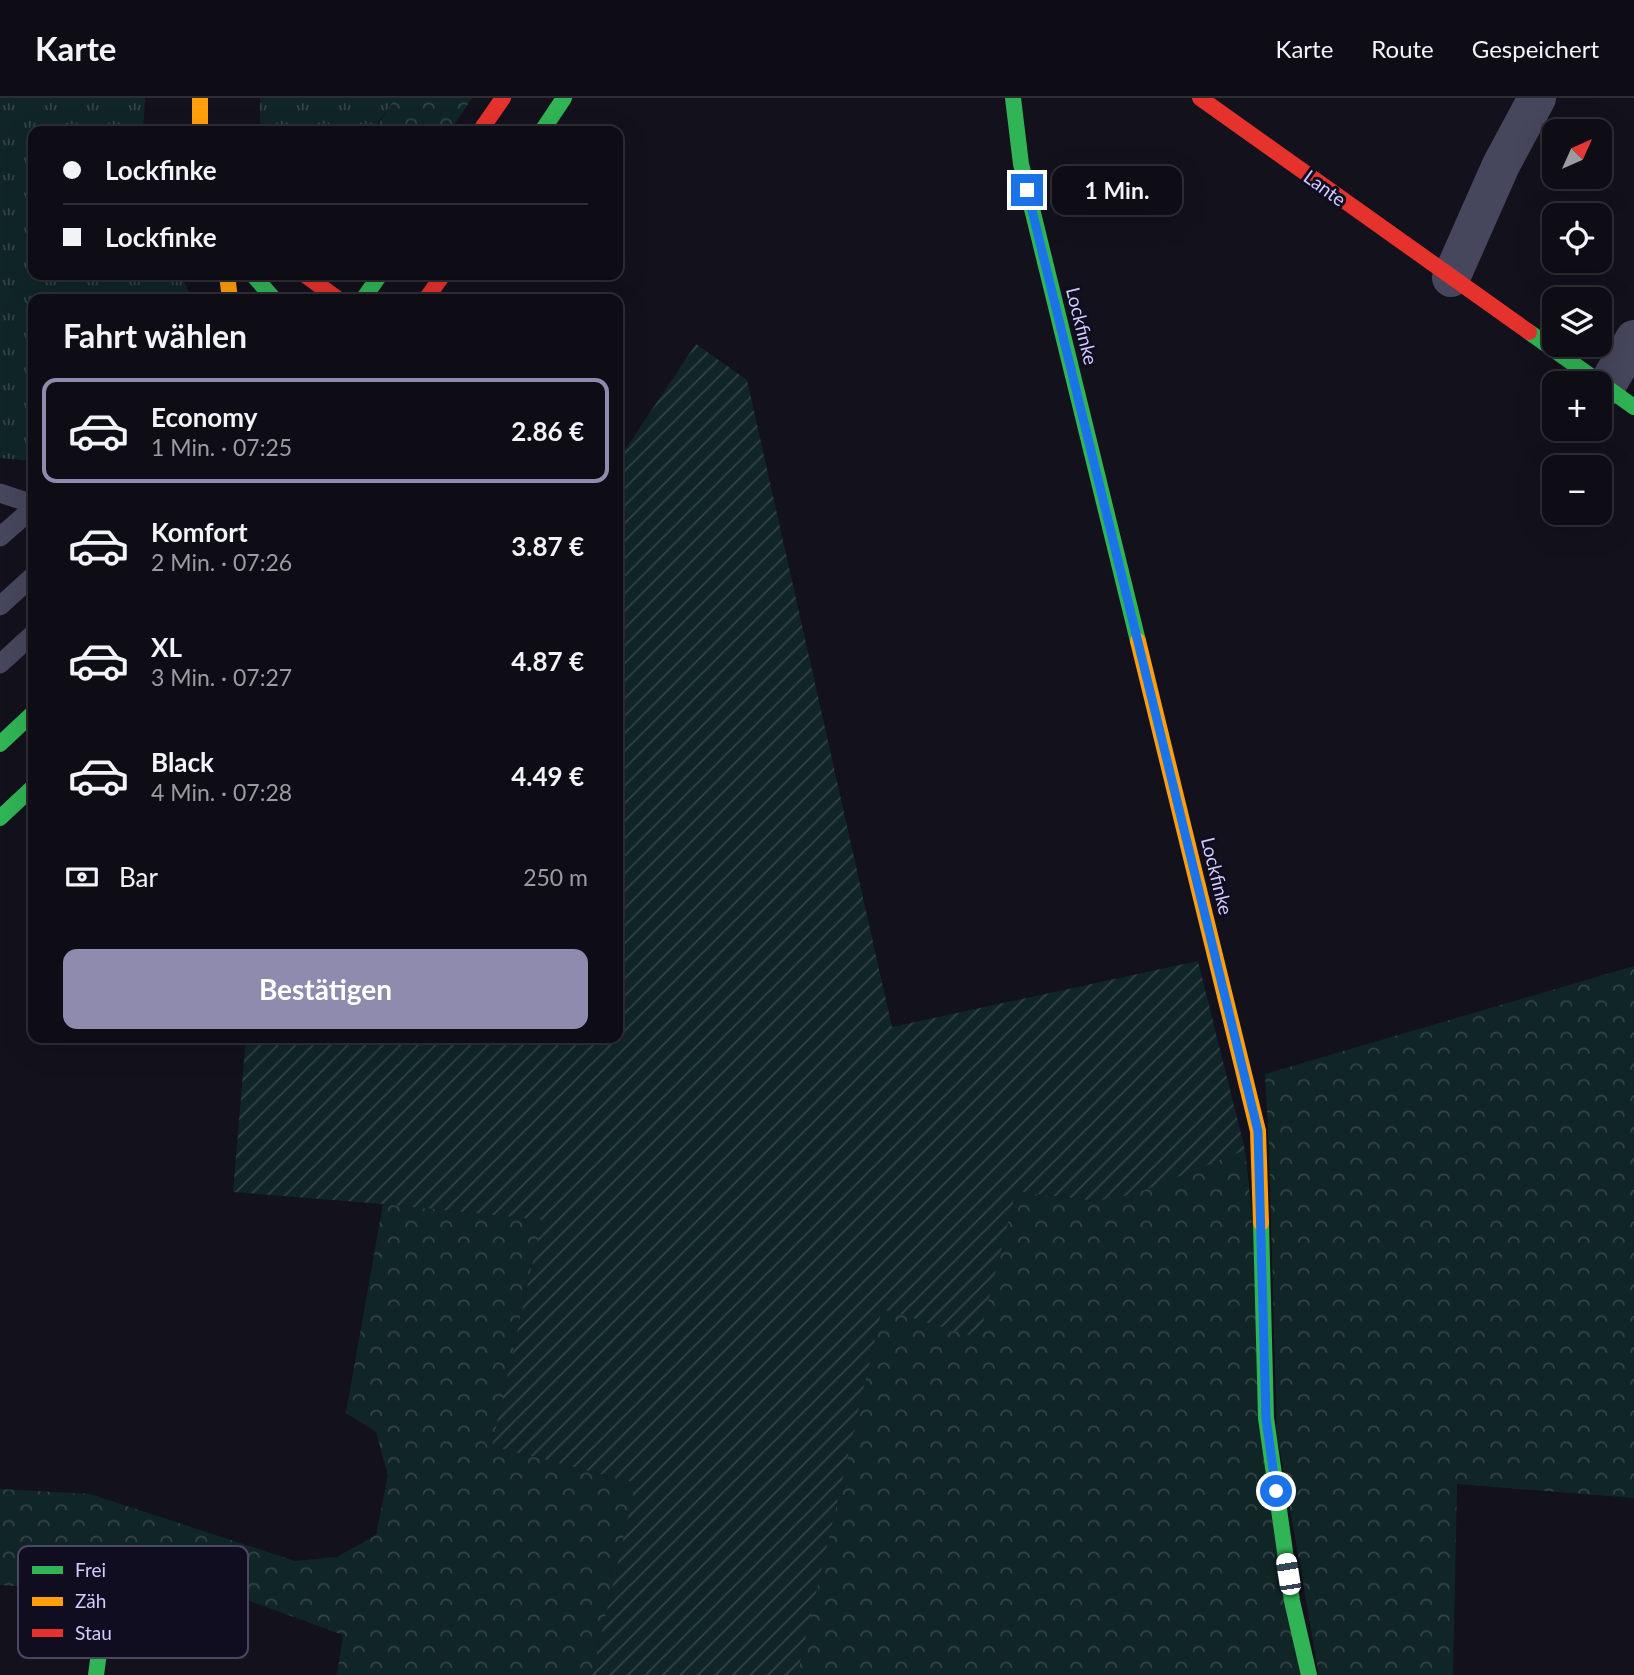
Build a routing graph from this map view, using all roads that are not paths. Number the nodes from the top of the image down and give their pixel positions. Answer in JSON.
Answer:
{"nodes":[{"id":1,"x":200,"y":98,"type":"edge"},
{"id":2,"x":503,"y":98,"type":"edge"},
{"id":3,"x":564,"y":98,"type":"edge"},
{"id":4,"x":1013,"y":98,"type":"edge"},
{"id":5,"x":1199,"y":98,"type":"edge"},
{"id":6,"x":1537,"y":98,"type":"edge"},
{"id":7,"x":200,"y":126,"type":"edge"},
{"id":8,"x":483,"y":126,"type":"edge"},
{"id":9,"x":545,"y":126,"type":"edge"},
{"id":10,"x":1451,"y":278,"type":"junction"},
{"id":11,"x":257,"y":280,"type":"edge"},
{"id":12,"x":312,"y":280,"type":"edge"},
{"id":13,"x":270,"y":294,"type":"edge"},
{"id":14,"x":331,"y":294,"type":"edge"},
{"id":15,"x":1634,"y":339,"type":"edge"},
{"id":16,"x":1620,"y":397,"type":"edge"},
{"id":17,"x":0,"y":493,"type":"edge"},
{"id":18,"x":28,"y":504,"type":"edge"},
{"id":19,"x":28,"y":511,"type":"edge"},
{"id":20,"x":0,"y":537,"type":"edge"},
{"id":21,"x":28,"y":581,"type":"edge"},
{"id":22,"x":0,"y":606,"type":"edge"},
{"id":23,"x":28,"y":639,"type":"edge"},
{"id":24,"x":0,"y":664,"type":"edge"},
{"id":25,"x":28,"y":718,"type":"edge"},
{"id":26,"x":0,"y":744,"type":"edge"},
{"id":27,"x":28,"y":792,"type":"edge"},
{"id":28,"x":0,"y":818,"type":"edge"},
{"id":29,"x":1309,"y":1675,"type":"edge"}],
"edges":[{"from":1,"to":7,"type":"street"},
{"from":2,"to":8,"type":"street"},
{"from":3,"to":9,"type":"street"},
{"from":4,"to":29,"type":"street","name":"Lockfinke"},
{"from":5,"to":10,"type":"street","name":"Lante"},
{"from":6,"to":10,"type":"street"},
{"from":10,"to":16,"type":"street","name":"Lante"},
{"from":11,"to":13,"type":"street"},
{"from":12,"to":14,"type":"street"},
{"from":15,"to":16,"type":"street","name":"Lante"},
{"from":17,"to":18,"type":"lane"},
{"from":19,"to":20,"type":"lane"},
{"from":21,"to":22,"type":"lane"},
{"from":23,"to":24,"type":"lane"},
{"from":25,"to":26,"type":"street"},
{"from":27,"to":28,"type":"street"}]}
